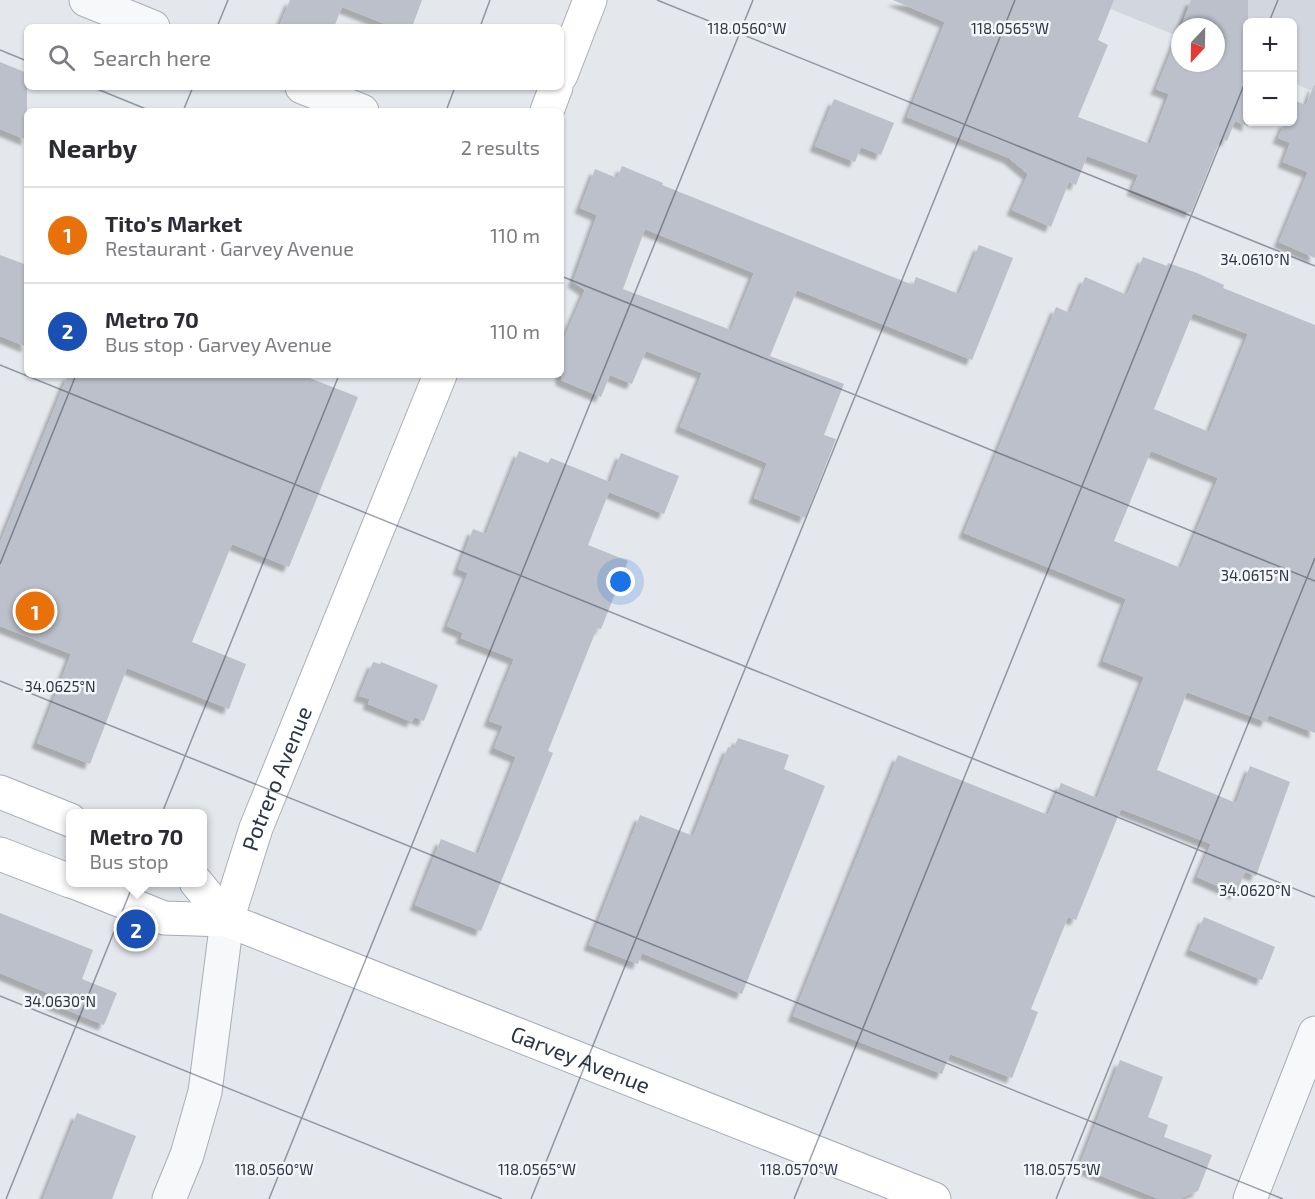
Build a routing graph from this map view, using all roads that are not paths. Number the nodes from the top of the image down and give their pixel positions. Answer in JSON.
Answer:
{"nodes":[{"id":1,"x":86,"y":0,"type":"edge"},
{"id":2,"x":590,"y":0,"type":"edge"},
{"id":3,"x":146,"y":24,"type":"edge"},
{"id":4,"x":564,"y":67,"type":"edge"},
{"id":5,"x":310,"y":90,"type":"edge"},
{"id":6,"x":555,"y":90,"type":"edge"},
{"id":7,"x":354,"y":108,"type":"edge"},
{"id":8,"x":548,"y":108,"type":"edge"},
{"id":9,"x":439,"y":378,"type":"edge"},
{"id":10,"x":0,"y":792,"type":"edge"},
{"id":11,"x":66,"y":818,"type":"edge"},
{"id":12,"x":0,"y":854,"type":"edge"},
{"id":13,"x":66,"y":880,"type":"edge"},
{"id":14,"x":85,"y":887,"type":"edge"},
{"id":15,"x":200,"y":887,"type":"edge"},
{"id":16,"x":227,"y":920,"type":"junction"},
{"id":17,"x":1315,"y":1033,"type":"edge"},
{"id":18,"x":169,"y":1199,"type":"edge"},
{"id":19,"x":934,"y":1199,"type":"edge"},
{"id":20,"x":1250,"y":1199,"type":"edge"}],
"edges":[{"from":1,"to":3,"type":"street"},
{"from":2,"to":4,"type":"main road"},
{"from":5,"to":7,"type":"street"},
{"from":6,"to":8,"type":"main road"},
{"from":9,"to":16,"type":"main road","name":"Potrero Avenue"},
{"from":10,"to":11,"type":"main road"},
{"from":12,"to":13,"type":"main road","name":"Garvey Avenue"},
{"from":14,"to":16,"type":"main road","name":"Garvey Avenue"},
{"from":15,"to":16,"type":"main road","name":"Garvey Avenue"},
{"from":16,"to":18,"type":"street","name":"Potrero Avenue"},
{"from":16,"to":19,"type":"main road","name":"Garvey Avenue"},
{"from":17,"to":20,"type":"street"}]}
